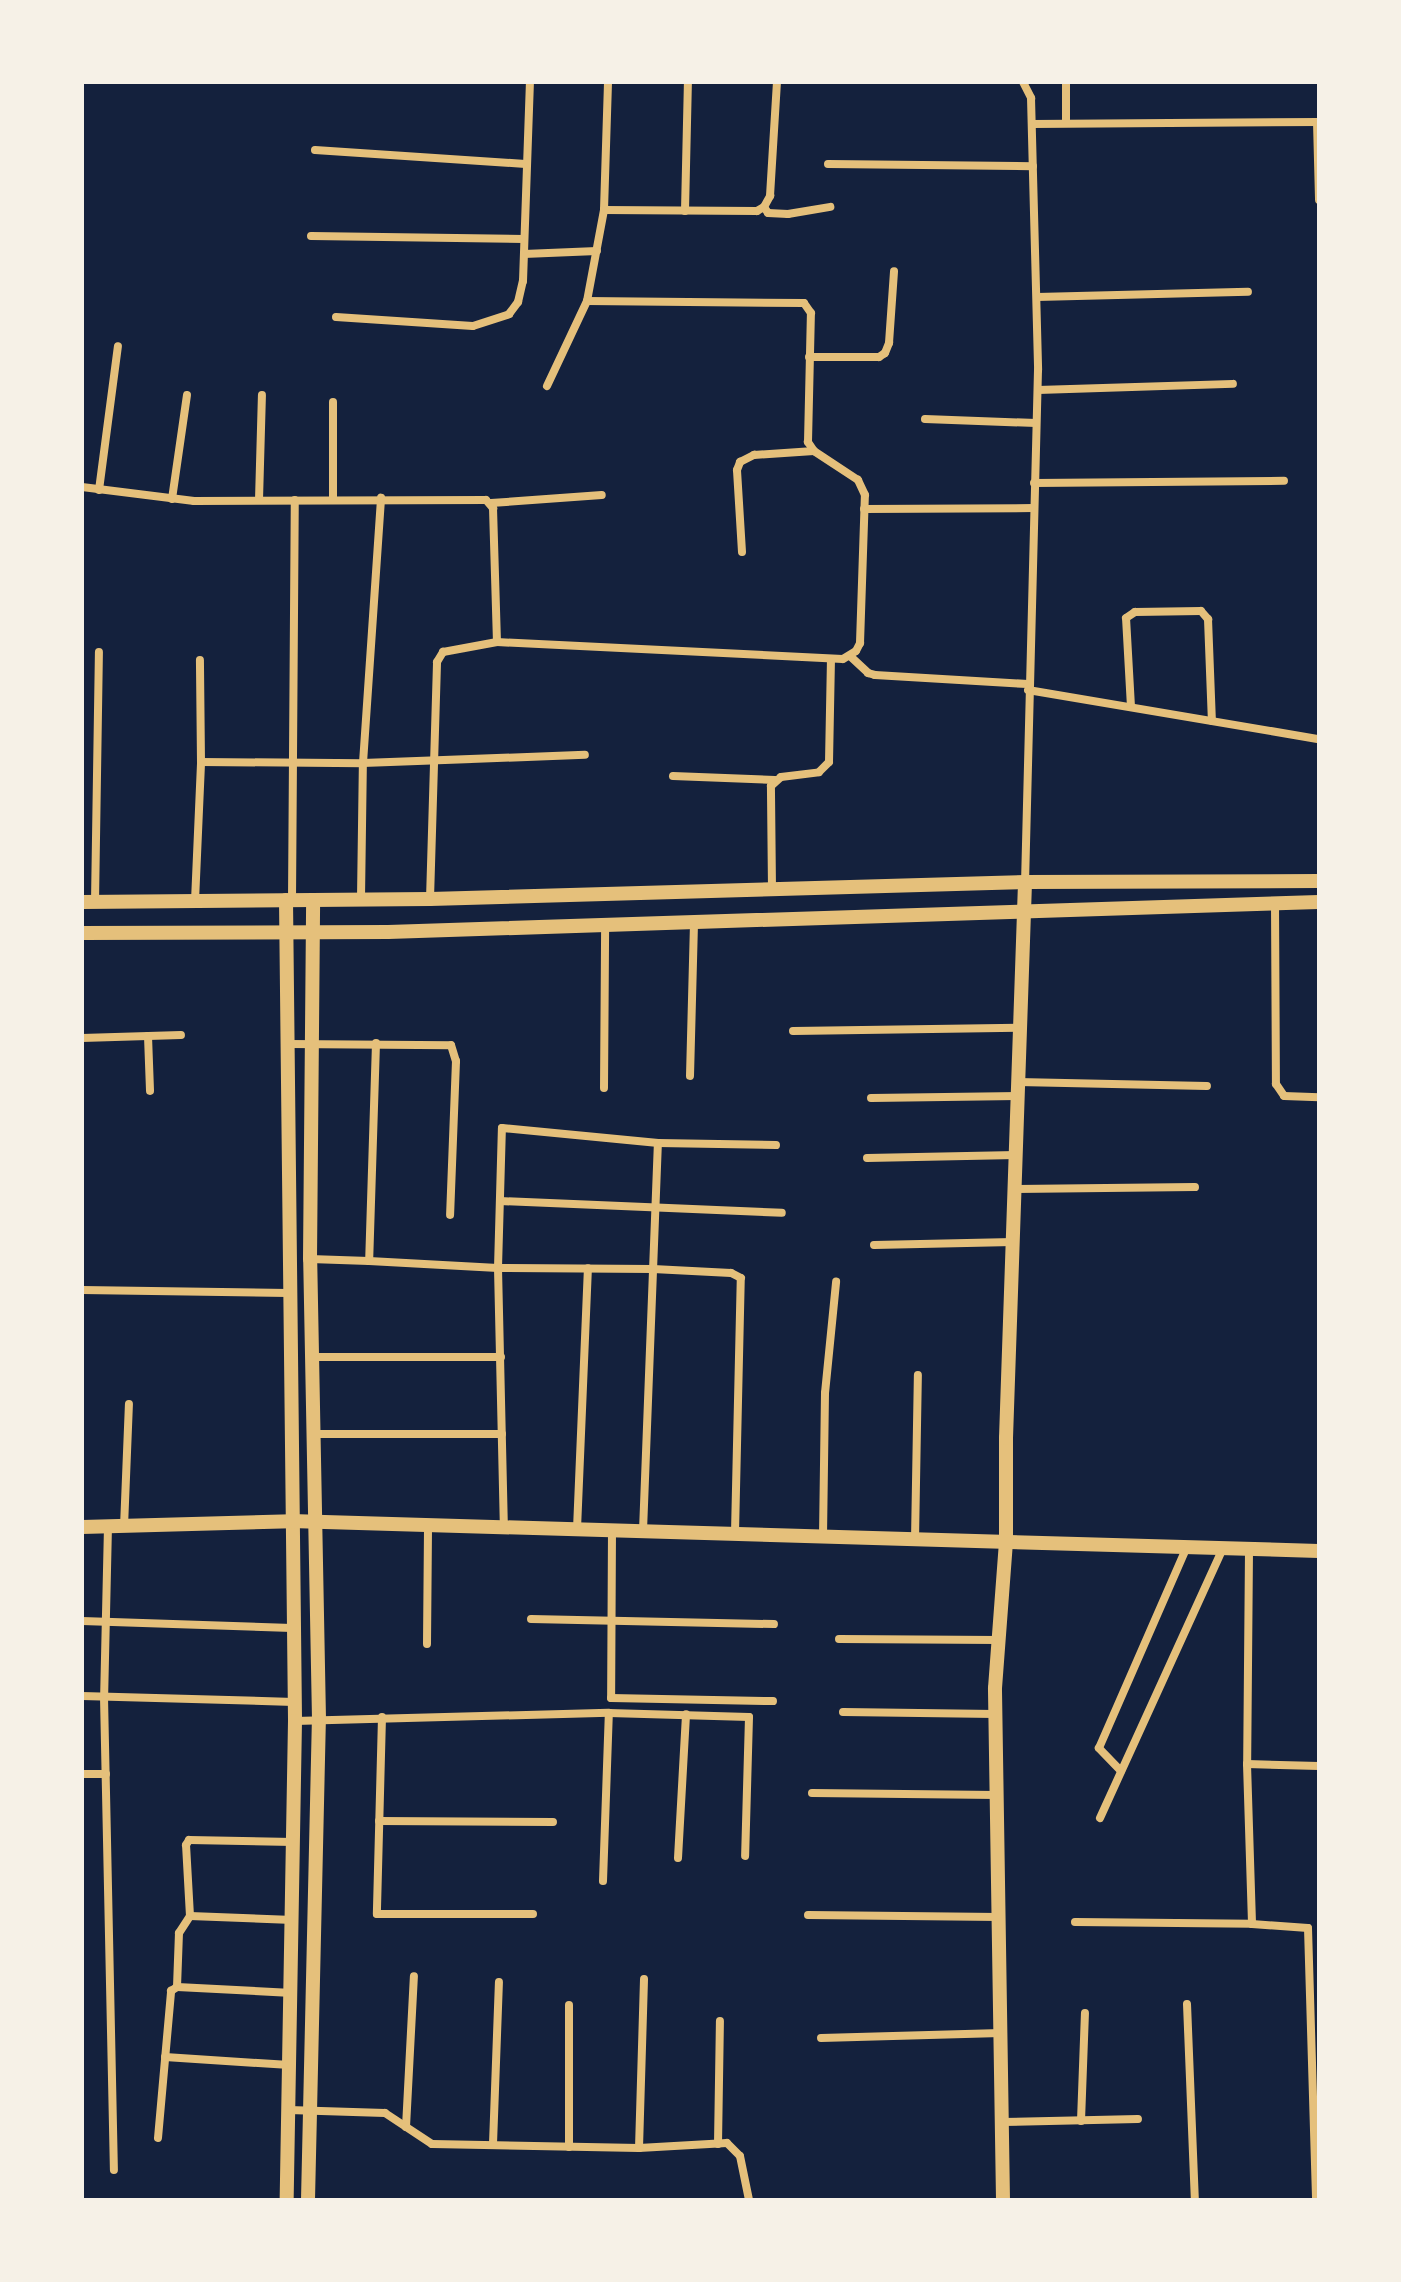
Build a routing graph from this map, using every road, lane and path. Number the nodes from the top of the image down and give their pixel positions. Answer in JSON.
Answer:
{"nodes":[{"id":1,"x":530,"y":82,"type":"edge"},
{"id":2,"x":608,"y":82,"type":"edge"},
{"id":3,"x":688,"y":82,"type":"edge"},
{"id":4,"x":777,"y":82,"type":"edge"},
{"id":5,"x":1023,"y":82,"type":"edge"},
{"id":6,"x":1066,"y":82,"type":"edge"},
{"id":7,"x":1318,"y":122,"type":"edge"},
{"id":8,"x":1066,"y":123,"type":"junction"},
{"id":9,"x":1032,"y":124,"type":"junction"},
{"id":10,"x":315,"y":150,"type":"dead end"},
{"id":11,"x":526,"y":164,"type":"junction"},
{"id":12,"x":828,"y":164,"type":"dead end"},
{"id":13,"x":1033,"y":166,"type":"junction"},
{"id":14,"x":1319,"y":200,"type":"edge"},
{"id":15,"x":764,"y":207,"type":"junction"},
{"id":16,"x":830,"y":207,"type":"dead end"},
{"id":17,"x":604,"y":210,"type":"junction"},
{"id":18,"x":685,"y":211,"type":"junction"},
{"id":19,"x":311,"y":236,"type":"dead end"},
{"id":20,"x":524,"y":239,"type":"junction"},
{"id":21,"x":597,"y":251,"type":"junction"},
{"id":22,"x":524,"y":254,"type":"junction"},
{"id":23,"x":894,"y":271,"type":"dead end"},
{"id":24,"x":1248,"y":292,"type":"dead end"},
{"id":25,"x":1037,"y":297,"type":"junction"},
{"id":26,"x":587,"y":301,"type":"junction"},
{"id":27,"x":336,"y":317,"type":"dead end"},
{"id":28,"x":118,"y":346,"type":"dead end"},
{"id":29,"x":809,"y":357,"type":"junction"},
{"id":30,"x":1233,"y":384,"type":"dead end"},
{"id":31,"x":547,"y":386,"type":"dead end"},
{"id":32,"x":1038,"y":390,"type":"junction"},
{"id":33,"x":187,"y":395,"type":"dead end"},
{"id":34,"x":262,"y":395,"type":"dead end"},
{"id":35,"x":333,"y":402,"type":"dead end"},
{"id":36,"x":925,"y":419,"type":"dead end"},
{"id":37,"x":1036,"y":423,"type":"junction"},
{"id":38,"x":814,"y":451,"type":"junction"},
{"id":39,"x":1284,"y":481,"type":"dead end"},
{"id":40,"x":1034,"y":483,"type":"junction"},
{"id":41,"x":82,"y":487,"type":"edge"},
{"id":42,"x":99,"y":490,"type":"junction"},
{"id":43,"x":602,"y":495,"type":"dead end"},
{"id":44,"x":381,"y":498,"type":"junction"},
{"id":45,"x":172,"y":499,"type":"junction"},
{"id":46,"x":259,"y":500,"type":"junction"},
{"id":47,"x":295,"y":500,"type":"junction"},
{"id":48,"x":333,"y":500,"type":"junction"},
{"id":49,"x":491,"y":503,"type":"junction"},
{"id":50,"x":1033,"y":508,"type":"junction"},
{"id":51,"x":864,"y":509,"type":"junction"},
{"id":52,"x":742,"y":552,"type":"dead end"},
{"id":53,"x":497,"y":642,"type":"junction"},
{"id":54,"x":99,"y":652,"type":"dead end"},
{"id":55,"x":850,"y":656,"type":"junction"},
{"id":56,"x":831,"y":659,"type":"junction"},
{"id":57,"x":200,"y":660,"type":"dead end"},
{"id":58,"x":1028,"y":687,"type":"junction"},
{"id":59,"x":1131,"y":707,"type":"junction"},
{"id":60,"x":1212,"y":721,"type":"junction"},
{"id":61,"x":1319,"y":739,"type":"edge"},
{"id":62,"x":585,"y":755,"type":"dead end"},
{"id":63,"x":294,"y":761,"type":"junction"},
{"id":64,"x":435,"y":761,"type":"junction"},
{"id":65,"x":201,"y":762,"type":"junction"},
{"id":66,"x":363,"y":763,"type":"junction"},
{"id":67,"x":673,"y":776,"type":"dead end"},
{"id":68,"x":775,"y":780,"type":"junction"},
{"id":69,"x":1319,"y":881,"type":"edge"},
{"id":70,"x":1025,"y":882,"type":"junction"},
{"id":71,"x":772,"y":889,"type":"junction"},
{"id":72,"x":361,"y":898,"type":"junction"},
{"id":73,"x":430,"y":899,"type":"junction"},
{"id":74,"x":289,"y":900,"type":"junction"},
{"id":75,"x":313,"y":900,"type":"junction"},
{"id":76,"x":195,"y":901,"type":"junction"},
{"id":77,"x":88,"y":902,"type":"edge"},
{"id":78,"x":1319,"y":902,"type":"edge"},
{"id":79,"x":1275,"y":904,"type":"junction"},
{"id":80,"x":1024,"y":914,"type":"junction"},
{"id":81,"x":694,"y":924,"type":"junction"},
{"id":82,"x":605,"y":926,"type":"junction"},
{"id":83,"x":82,"y":933,"type":"edge"},
{"id":84,"x":288,"y":934,"type":"junction"},
{"id":85,"x":315,"y":934,"type":"junction"},
{"id":86,"x":1020,"y":1028,"type":"junction"},
{"id":87,"x":793,"y":1031,"type":"dead end"},
{"id":88,"x":181,"y":1035,"type":"dead end"},
{"id":89,"x":148,"y":1036,"type":"junction"},
{"id":90,"x":82,"y":1038,"type":"edge"},
{"id":91,"x":376,"y":1043,"type":"junction"},
{"id":92,"x":289,"y":1044,"type":"junction"},
{"id":93,"x":313,"y":1044,"type":"junction"},
{"id":94,"x":690,"y":1076,"type":"dead end"},
{"id":95,"x":1207,"y":1086,"type":"dead end"},
{"id":96,"x":604,"y":1088,"type":"dead end"},
{"id":97,"x":1018,"y":1089,"type":"junction"},
{"id":98,"x":150,"y":1091,"type":"dead end"},
{"id":99,"x":1319,"y":1097,"type":"edge"},
{"id":100,"x":871,"y":1098,"type":"dead end"},
{"id":101,"x":658,"y":1143,"type":"junction"},
{"id":102,"x":776,"y":1145,"type":"dead end"},
{"id":103,"x":1016,"y":1155,"type":"junction"},
{"id":104,"x":867,"y":1158,"type":"dead end"},
{"id":105,"x":1195,"y":1187,"type":"dead end"},
{"id":106,"x":1015,"y":1189,"type":"junction"},
{"id":107,"x":500,"y":1201,"type":"junction"},
{"id":108,"x":656,"y":1206,"type":"junction"},
{"id":109,"x":782,"y":1213,"type":"dead end"},
{"id":110,"x":450,"y":1215,"type":"dead end"},
{"id":111,"x":1013,"y":1242,"type":"junction"},
{"id":112,"x":874,"y":1245,"type":"dead end"},
{"id":113,"x":310,"y":1259,"type":"junction"},
{"id":114,"x":369,"y":1261,"type":"junction"},
{"id":115,"x":498,"y":1268,"type":"junction"},
{"id":116,"x":588,"y":1268,"type":"junction"},
{"id":117,"x":653,"y":1269,"type":"junction"},
{"id":118,"x":836,"y":1282,"type":"dead end"},
{"id":119,"x":82,"y":1290,"type":"edge"},
{"id":120,"x":288,"y":1293,"type":"junction"},
{"id":121,"x":312,"y":1357,"type":"junction"},
{"id":122,"x":501,"y":1357,"type":"junction"},
{"id":123,"x":918,"y":1375,"type":"dead end"},
{"id":124,"x":129,"y":1404,"type":"dead end"},
{"id":125,"x":313,"y":1434,"type":"junction"},
{"id":126,"x":502,"y":1434,"type":"junction"},
{"id":127,"x":291,"y":1521,"type":"junction"},
{"id":128,"x":315,"y":1522,"type":"junction"},
{"id":129,"x":428,"y":1525,"type":"junction"},
{"id":130,"x":108,"y":1526,"type":"junction"},
{"id":131,"x":82,"y":1527,"type":"edge"},
{"id":132,"x":124,"y":1527,"type":"junction"},
{"id":133,"x":504,"y":1527,"type":"junction"},
{"id":134,"x":577,"y":1529,"type":"junction"},
{"id":135,"x":612,"y":1530,"type":"junction"},
{"id":136,"x":643,"y":1531,"type":"junction"},
{"id":137,"x":735,"y":1533,"type":"junction"},
{"id":138,"x":823,"y":1536,"type":"junction"},
{"id":139,"x":915,"y":1540,"type":"junction"},
{"id":140,"x":1006,"y":1543,"type":"junction"},
{"id":141,"x":1186,"y":1549,"type":"junction"},
{"id":142,"x":1222,"y":1550,"type":"junction"},
{"id":143,"x":1249,"y":1551,"type":"junction"},
{"id":144,"x":1319,"y":1551,"type":"edge"},
{"id":145,"x":531,"y":1619,"type":"dead end"},
{"id":146,"x":106,"y":1620,"type":"junction"},
{"id":147,"x":82,"y":1621,"type":"edge"},
{"id":148,"x":611,"y":1621,"type":"junction"},
{"id":149,"x":774,"y":1624,"type":"dead end"},
{"id":150,"x":292,"y":1628,"type":"junction"},
{"id":151,"x":839,"y":1639,"type":"dead end"},
{"id":152,"x":998,"y":1640,"type":"junction"},
{"id":153,"x":427,"y":1644,"type":"dead end"},
{"id":154,"x":82,"y":1696,"type":"edge"},
{"id":155,"x":104,"y":1697,"type":"junction"},
{"id":156,"x":773,"y":1701,"type":"dead end"},
{"id":157,"x":294,"y":1702,"type":"junction"},
{"id":158,"x":843,"y":1712,"type":"dead end"},
{"id":159,"x":609,"y":1713,"type":"junction"},
{"id":160,"x":686,"y":1714,"type":"junction"},
{"id":161,"x":995,"y":1714,"type":"junction"},
{"id":162,"x":382,"y":1717,"type":"junction"},
{"id":163,"x":319,"y":1719,"type":"junction"},
{"id":164,"x":295,"y":1721,"type":"junction"},
{"id":165,"x":1247,"y":1764,"type":"junction"},
{"id":166,"x":1319,"y":1766,"type":"edge"},
{"id":167,"x":1121,"y":1771,"type":"junction"},
{"id":168,"x":82,"y":1774,"type":"edge"},
{"id":169,"x":106,"y":1774,"type":"junction"},
{"id":170,"x":812,"y":1793,"type":"dead end"},
{"id":171,"x":997,"y":1795,"type":"junction"},
{"id":172,"x":1100,"y":1818,"type":"dead end"},
{"id":173,"x":379,"y":1821,"type":"junction"},
{"id":174,"x":553,"y":1822,"type":"dead end"},
{"id":175,"x":294,"y":1842,"type":"junction"},
{"id":176,"x":745,"y":1856,"type":"dead end"},
{"id":177,"x":678,"y":1858,"type":"dead end"},
{"id":178,"x":603,"y":1881,"type":"dead end"},
{"id":179,"x":533,"y":1914,"type":"dead end"},
{"id":180,"x":808,"y":1915,"type":"dead end"},
{"id":181,"x":190,"y":1916,"type":"junction"},
{"id":182,"x":999,"y":1917,"type":"junction"},
{"id":183,"x":294,"y":1920,"type":"junction"},
{"id":184,"x":1075,"y":1922,"type":"dead end"},
{"id":185,"x":1252,"y":1924,"type":"junction"},
{"id":186,"x":1319,"y":1927,"type":"edge"},
{"id":187,"x":1308,"y":1928,"type":"junction"},
{"id":188,"x":414,"y":1976,"type":"dead end"},
{"id":189,"x":644,"y":1979,"type":"dead end"},
{"id":190,"x":499,"y":1982,"type":"dead end"},
{"id":191,"x":177,"y":1987,"type":"junction"},
{"id":192,"x":292,"y":1993,"type":"junction"},
{"id":193,"x":1187,"y":2004,"type":"dead end"},
{"id":194,"x":569,"y":2005,"type":"dead end"},
{"id":195,"x":1085,"y":2013,"type":"dead end"},
{"id":196,"x":720,"y":2021,"type":"dead end"},
{"id":197,"x":1001,"y":2033,"type":"junction"},
{"id":198,"x":821,"y":2038,"type":"dead end"},
{"id":199,"x":165,"y":2057,"type":"junction"},
{"id":200,"x":290,"y":2065,"type":"junction"},
{"id":201,"x":289,"y":2110,"type":"junction"},
{"id":202,"x":311,"y":2111,"type":"junction"},
{"id":203,"x":1138,"y":2119,"type":"dead end"},
{"id":204,"x":1081,"y":2121,"type":"junction"},
{"id":205,"x":1002,"y":2122,"type":"junction"},
{"id":206,"x":406,"y":2127,"type":"junction"},
{"id":207,"x":158,"y":2138,"type":"dead end"},
{"id":208,"x":493,"y":2144,"type":"junction"},
{"id":209,"x":718,"y":2144,"type":"junction"},
{"id":210,"x":569,"y":2147,"type":"junction"},
{"id":211,"x":639,"y":2148,"type":"junction"},
{"id":212,"x":114,"y":2170,"type":"dead end"},
{"id":213,"x":287,"y":2200,"type":"edge"},
{"id":214,"x":308,"y":2200,"type":"edge"},
{"id":215,"x":749,"y":2200,"type":"edge"},
{"id":216,"x":1003,"y":2200,"type":"edge"},
{"id":217,"x":1195,"y":2200,"type":"edge"},
{"id":218,"x":1316,"y":2200,"type":"edge"}],
"edges":[{"from":1,"to":11,"type":"street"},
{"from":2,"to":17,"type":"street"},
{"from":3,"to":18,"type":"street"},
{"from":4,"to":15,"type":"street"},
{"from":5,"to":9,"type":"street"},
{"from":6,"to":8,"type":"street"},
{"from":7,"to":8,"type":"street"},
{"from":7,"to":14,"type":"street"},
{"from":8,"to":9,"type":"street"},
{"from":9,"to":13,"type":"street"},
{"from":10,"to":11,"type":"street"},
{"from":11,"to":20,"type":"street"},
{"from":12,"to":13,"type":"street"},
{"from":13,"to":25,"type":"street"},
{"from":15,"to":16,"type":"street"},
{"from":15,"to":18,"type":"street"},
{"from":17,"to":18,"type":"street"},
{"from":17,"to":21,"type":"street"},
{"from":19,"to":20,"type":"street"},
{"from":20,"to":22,"type":"street"},
{"from":21,"to":22,"type":"street"},
{"from":21,"to":26,"type":"street"},
{"from":22,"to":27,"type":"street"},
{"from":23,"to":29,"type":"street"},
{"from":24,"to":25,"type":"street"},
{"from":25,"to":32,"type":"street"},
{"from":26,"to":29,"type":"street"},
{"from":26,"to":31,"type":"street"},
{"from":28,"to":42,"type":"street"},
{"from":29,"to":38,"type":"street"},
{"from":30,"to":32,"type":"street"},
{"from":32,"to":37,"type":"street"},
{"from":33,"to":45,"type":"street"},
{"from":34,"to":46,"type":"street"},
{"from":35,"to":48,"type":"street"},
{"from":36,"to":37,"type":"street"},
{"from":37,"to":40,"type":"street"},
{"from":38,"to":51,"type":"street"},
{"from":38,"to":52,"type":"street"},
{"from":39,"to":40,"type":"street"},
{"from":40,"to":50,"type":"street"},
{"from":41,"to":42,"type":"street"},
{"from":42,"to":45,"type":"street"},
{"from":43,"to":49,"type":"street"},
{"from":44,"to":48,"type":"street"},
{"from":44,"to":49,"type":"street"},
{"from":44,"to":66,"type":"street"},
{"from":45,"to":46,"type":"street"},
{"from":46,"to":47,"type":"street"},
{"from":47,"to":48,"type":"street"},
{"from":47,"to":63,"type":"street"},
{"from":49,"to":53,"type":"street"},
{"from":50,"to":51,"type":"street"},
{"from":50,"to":58,"type":"street"},
{"from":51,"to":55,"type":"street"},
{"from":53,"to":56,"type":"street"},
{"from":53,"to":64,"type":"street"},
{"from":54,"to":77,"type":"street"},
{"from":55,"to":56,"type":"street"},
{"from":55,"to":58,"type":"street"},
{"from":56,"to":68,"type":"street"},
{"from":57,"to":65,"type":"street"},
{"from":58,"to":59,"type":"street"},
{"from":58,"to":70,"type":"street"},
{"from":59,"to":60,"type":"street"},
{"from":59,"to":60,"type":"street"},
{"from":60,"to":61,"type":"street"},
{"from":62,"to":64,"type":"street"},
{"from":63,"to":65,"type":"street"},
{"from":63,"to":66,"type":"street"},
{"from":63,"to":74,"type":"street"},
{"from":64,"to":66,"type":"street"},
{"from":64,"to":73,"type":"street"},
{"from":65,"to":76,"type":"street"},
{"from":66,"to":72,"type":"street"},
{"from":67,"to":68,"type":"street"},
{"from":68,"to":71,"type":"street"},
{"from":69,"to":70,"type":"street"},
{"from":70,"to":71,"type":"street"},
{"from":70,"to":80,"type":"street"},
{"from":71,"to":73,"type":"street"},
{"from":72,"to":73,"type":"street"},
{"from":72,"to":75,"type":"street"},
{"from":74,"to":75,"type":"street"},
{"from":74,"to":76,"type":"street"},
{"from":74,"to":84,"type":"street"},
{"from":75,"to":85,"type":"street"},
{"from":76,"to":77,"type":"street"},
{"from":78,"to":79,"type":"street"},
{"from":79,"to":80,"type":"street"},
{"from":79,"to":99,"type":"street"},
{"from":80,"to":81,"type":"street"},
{"from":80,"to":86,"type":"street"},
{"from":81,"to":82,"type":"street"},
{"from":81,"to":94,"type":"street"},
{"from":82,"to":85,"type":"street"},
{"from":82,"to":96,"type":"street"},
{"from":83,"to":84,"type":"street"},
{"from":84,"to":85,"type":"street"},
{"from":84,"to":92,"type":"street"},
{"from":85,"to":93,"type":"street"},
{"from":86,"to":87,"type":"street"},
{"from":86,"to":97,"type":"street"},
{"from":88,"to":89,"type":"street"},
{"from":89,"to":90,"type":"street"},
{"from":89,"to":98,"type":"street"},
{"from":91,"to":93,"type":"street"},
{"from":91,"to":110,"type":"street"},
{"from":91,"to":114,"type":"street"},
{"from":92,"to":93,"type":"street"},
{"from":92,"to":120,"type":"street"},
{"from":93,"to":113,"type":"street"},
{"from":95,"to":97,"type":"street"},
{"from":97,"to":100,"type":"street"},
{"from":97,"to":103,"type":"street"},
{"from":101,"to":102,"type":"street"},
{"from":101,"to":107,"type":"street"},
{"from":101,"to":108,"type":"street"},
{"from":103,"to":104,"type":"street"},
{"from":103,"to":106,"type":"street"},
{"from":105,"to":106,"type":"street"},
{"from":106,"to":111,"type":"street"},
{"from":107,"to":108,"type":"street"},
{"from":107,"to":115,"type":"street"},
{"from":108,"to":109,"type":"street"},
{"from":108,"to":117,"type":"street"},
{"from":111,"to":112,"type":"street"},
{"from":111,"to":140,"type":"street"},
{"from":113,"to":114,"type":"street"},
{"from":113,"to":121,"type":"street"},
{"from":114,"to":115,"type":"street"},
{"from":115,"to":116,"type":"street"},
{"from":115,"to":122,"type":"street"},
{"from":116,"to":117,"type":"street"},
{"from":116,"to":134,"type":"street"},
{"from":117,"to":136,"type":"street"},
{"from":117,"to":137,"type":"street"},
{"from":118,"to":138,"type":"street"},
{"from":119,"to":120,"type":"street"},
{"from":120,"to":127,"type":"street"},
{"from":121,"to":122,"type":"street"},
{"from":121,"to":125,"type":"street"},
{"from":122,"to":126,"type":"street"},
{"from":123,"to":139,"type":"street"},
{"from":124,"to":132,"type":"street"},
{"from":125,"to":126,"type":"street"},
{"from":125,"to":128,"type":"street"},
{"from":126,"to":133,"type":"street"},
{"from":127,"to":128,"type":"street"},
{"from":127,"to":132,"type":"street"},
{"from":127,"to":150,"type":"street"},
{"from":128,"to":129,"type":"street"},
{"from":128,"to":163,"type":"street"},
{"from":129,"to":133,"type":"street"},
{"from":129,"to":153,"type":"street"},
{"from":130,"to":131,"type":"street"},
{"from":130,"to":132,"type":"street"},
{"from":130,"to":146,"type":"street"},
{"from":133,"to":134,"type":"street"},
{"from":134,"to":135,"type":"street"},
{"from":135,"to":136,"type":"street"},
{"from":135,"to":148,"type":"street"},
{"from":136,"to":137,"type":"street"},
{"from":137,"to":138,"type":"street"},
{"from":138,"to":139,"type":"street"},
{"from":139,"to":140,"type":"street"},
{"from":140,"to":141,"type":"street"},
{"from":140,"to":152,"type":"street"},
{"from":141,"to":142,"type":"street"},
{"from":141,"to":167,"type":"street"},
{"from":142,"to":143,"type":"street"},
{"from":142,"to":167,"type":"street"},
{"from":143,"to":144,"type":"street"},
{"from":143,"to":165,"type":"street"},
{"from":145,"to":148,"type":"street"},
{"from":146,"to":147,"type":"street"},
{"from":146,"to":150,"type":"street"},
{"from":146,"to":155,"type":"street"},
{"from":148,"to":149,"type":"street"},
{"from":148,"to":156,"type":"street"},
{"from":150,"to":157,"type":"street"},
{"from":151,"to":152,"type":"street"},
{"from":152,"to":161,"type":"street"},
{"from":154,"to":155,"type":"street"},
{"from":155,"to":157,"type":"street"},
{"from":155,"to":169,"type":"street"},
{"from":157,"to":164,"type":"street"},
{"from":158,"to":161,"type":"street"},
{"from":159,"to":160,"type":"street"},
{"from":159,"to":162,"type":"street"},
{"from":159,"to":178,"type":"street"},
{"from":160,"to":176,"type":"street"},
{"from":160,"to":177,"type":"street"},
{"from":161,"to":171,"type":"street"},
{"from":162,"to":163,"type":"street"},
{"from":162,"to":173,"type":"street"},
{"from":163,"to":164,"type":"street"},
{"from":163,"to":202,"type":"street"},
{"from":164,"to":175,"type":"street"},
{"from":165,"to":166,"type":"street"},
{"from":165,"to":185,"type":"street"},
{"from":167,"to":172,"type":"street"},
{"from":168,"to":169,"type":"street"},
{"from":169,"to":212,"type":"street"},
{"from":170,"to":171,"type":"street"},
{"from":171,"to":182,"type":"street"},
{"from":173,"to":174,"type":"street"},
{"from":173,"to":179,"type":"street"},
{"from":175,"to":181,"type":"street"},
{"from":175,"to":183,"type":"street"},
{"from":180,"to":182,"type":"street"},
{"from":181,"to":183,"type":"street"},
{"from":181,"to":191,"type":"street"},
{"from":182,"to":197,"type":"street"},
{"from":183,"to":192,"type":"street"},
{"from":184,"to":185,"type":"street"},
{"from":185,"to":187,"type":"street"},
{"from":186,"to":187,"type":"street"},
{"from":187,"to":218,"type":"street"},
{"from":188,"to":206,"type":"street"},
{"from":189,"to":211,"type":"street"},
{"from":190,"to":208,"type":"street"},
{"from":191,"to":192,"type":"street"},
{"from":191,"to":199,"type":"street"},
{"from":192,"to":200,"type":"street"},
{"from":193,"to":217,"type":"street"},
{"from":194,"to":210,"type":"street"},
{"from":195,"to":204,"type":"street"},
{"from":196,"to":209,"type":"street"},
{"from":197,"to":198,"type":"street"},
{"from":197,"to":205,"type":"street"},
{"from":199,"to":200,"type":"street"},
{"from":199,"to":207,"type":"street"},
{"from":200,"to":201,"type":"street"},
{"from":201,"to":202,"type":"street"},
{"from":201,"to":213,"type":"street"},
{"from":202,"to":206,"type":"street"},
{"from":202,"to":214,"type":"street"},
{"from":203,"to":204,"type":"street"},
{"from":204,"to":205,"type":"street"},
{"from":205,"to":216,"type":"street"},
{"from":206,"to":208,"type":"street"},
{"from":208,"to":210,"type":"street"},
{"from":209,"to":211,"type":"street"},
{"from":209,"to":215,"type":"street"},
{"from":210,"to":211,"type":"street"}]}
